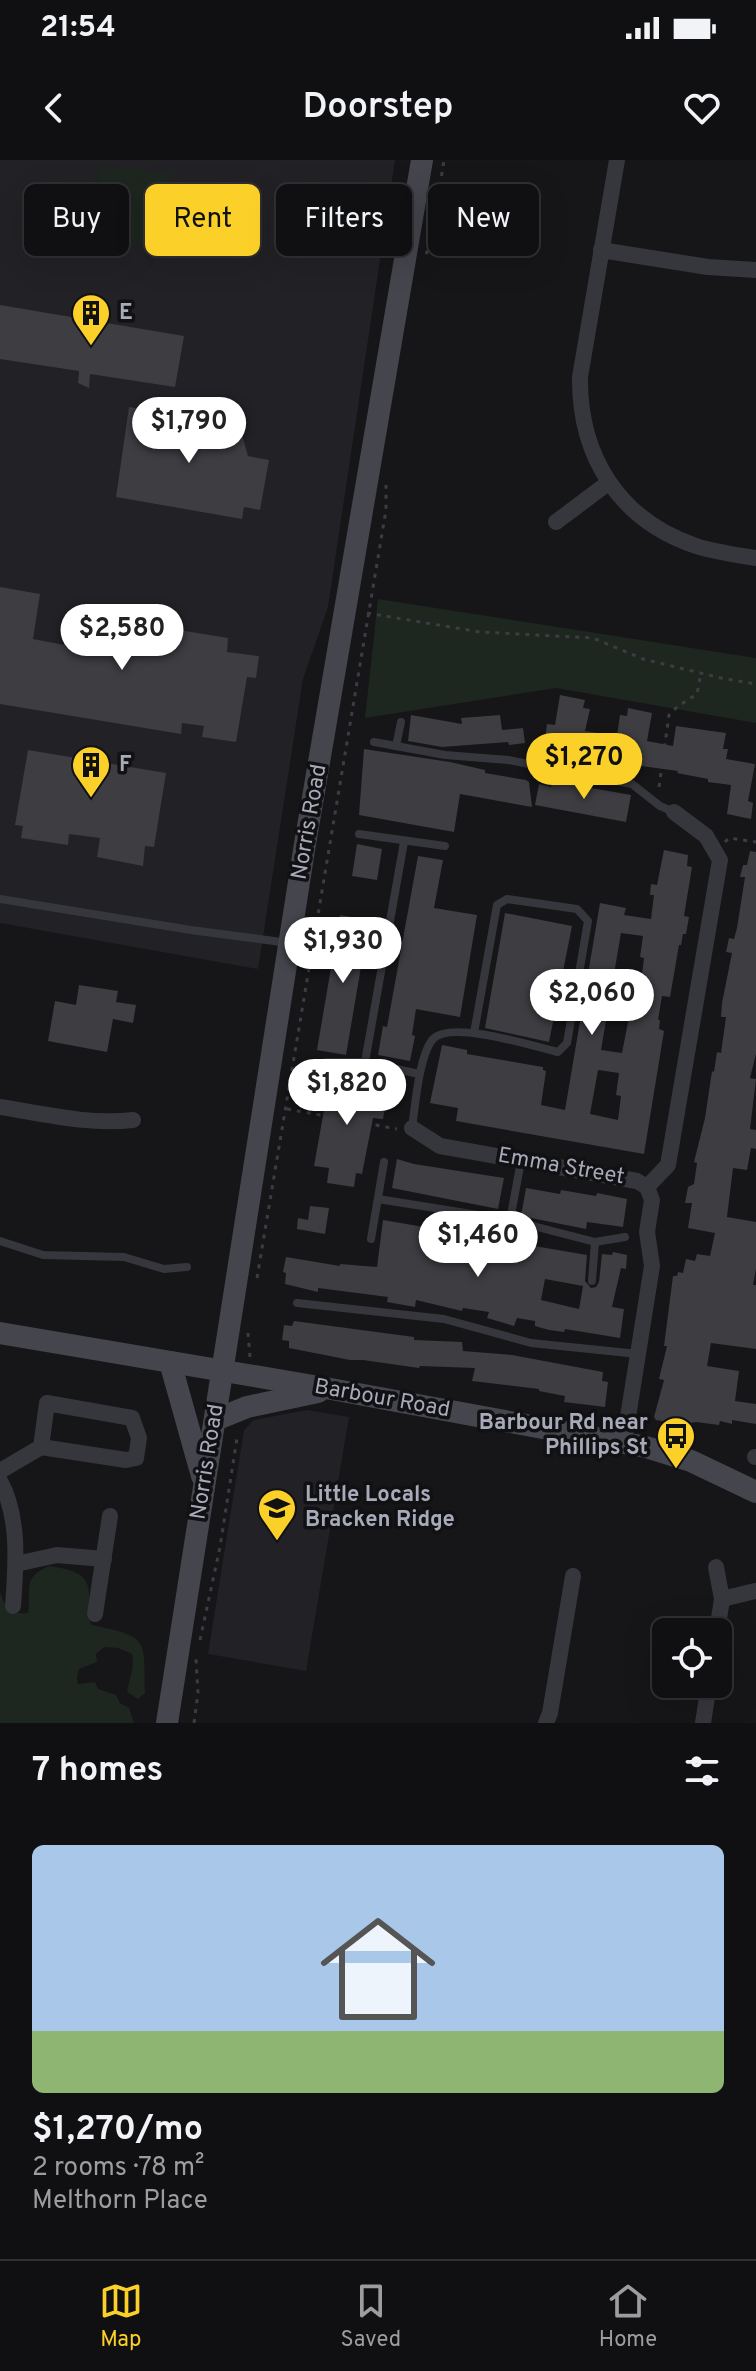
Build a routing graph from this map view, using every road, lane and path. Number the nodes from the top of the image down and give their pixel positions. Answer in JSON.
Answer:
{"nodes":[{"id":1,"x":422,"y":160,"type":"edge"},
{"id":2,"x":444,"y":160,"type":"edge"},
{"id":3,"x":617,"y":160,"type":"edge"},
{"id":4,"x":601,"y":250,"type":"junction"},
{"id":5,"x":422,"y":260,"type":"dead end"},
{"id":6,"x":756,"y":270,"type":"edge"},
{"id":7,"x":385,"y":479,"type":"dead end"},
{"id":8,"x":608,"y":483,"type":"junction"},
{"id":9,"x":556,"y":522,"type":"dead end"},
{"id":10,"x":756,"y":558,"type":"edge"},
{"id":11,"x":357,"y":610,"type":"junction"},
{"id":12,"x":701,"y":673,"type":"junction"},
{"id":13,"x":756,"y":684,"type":"edge"},
{"id":14,"x":401,"y":722,"type":"dead end"},
{"id":15,"x":374,"y":742,"type":"dead end"},
{"id":16,"x":396,"y":746,"type":"junction"},
{"id":17,"x":659,"y":787,"type":"dead end"},
{"id":18,"x":674,"y":812,"type":"joint"},
{"id":19,"x":359,"y":834,"type":"dead end"},
{"id":20,"x":404,"y":842,"type":"junction"},
{"id":21,"x":756,"y":842,"type":"edge"},
{"id":22,"x":445,"y":846,"type":"dead end"},
{"id":23,"x":716,"y":850,"type":"junction"},
{"id":24,"x":0,"y":899,"type":"edge"},
{"id":25,"x":289,"y":943,"type":"junction"},
{"id":26,"x":474,"y":1033,"type":"junction"},
{"id":27,"x":326,"y":1062,"type":"dead end"},
{"id":28,"x":365,"y":1062,"type":"junction"},
{"id":29,"x":419,"y":1074,"type":"junction"},
{"id":30,"x":0,"y":1107,"type":"edge"},
{"id":31,"x":287,"y":1109,"type":"junction"},
{"id":32,"x":133,"y":1120,"type":"dead end"},
{"id":33,"x":412,"y":1128,"type":"junction"},
{"id":34,"x":521,"y":1160,"type":"junction"},
{"id":35,"x":384,"y":1162,"type":"dead end"},
{"id":36,"x":647,"y":1187,"type":"junction"},
{"id":37,"x":378,"y":1199,"type":"junction"},
{"id":38,"x":510,"y":1220,"type":"junction"},
{"id":39,"x":625,"y":1237,"type":"dead end"},
{"id":40,"x":371,"y":1239,"type":"dead end"},
{"id":41,"x":0,"y":1241,"type":"edge"},
{"id":42,"x":595,"y":1242,"type":"junction"},
{"id":43,"x":187,"y":1267,"type":"dead end"},
{"id":44,"x":592,"y":1281,"type":"dead end"},
{"id":45,"x":255,"y":1286,"type":"dead end"},
{"id":46,"x":297,"y":1303,"type":"dead end"},
{"id":47,"x":247,"y":1330,"type":"dead end"},
{"id":48,"x":0,"y":1333,"type":"edge"},
{"id":49,"x":638,"y":1354,"type":"junction"},
{"id":50,"x":250,"y":1357,"type":"dead end"},
{"id":51,"x":170,"y":1362,"type":"junction"},
{"id":52,"x":223,"y":1371,"type":"junction"},
{"id":53,"x":331,"y":1389,"type":"junction"},
{"id":54,"x":215,"y":1420,"type":"junction"},
{"id":55,"x":237,"y":1438,"type":"dead end"},
{"id":56,"x":624,"y":1442,"type":"junction"},
{"id":57,"x":41,"y":1447,"type":"junction"},
{"id":58,"x":0,"y":1471,"type":"edge"},
{"id":59,"x":0,"y":1481,"type":"edge"},
{"id":60,"x":205,"y":1484,"type":"junction"},
{"id":61,"x":756,"y":1492,"type":"edge"},
{"id":62,"x":110,"y":1516,"type":"dead end"},
{"id":63,"x":104,"y":1559,"type":"junction"},
{"id":64,"x":16,"y":1564,"type":"junction"},
{"id":65,"x":716,"y":1567,"type":"dead end"},
{"id":66,"x":573,"y":1576,"type":"dead end"},
{"id":67,"x":755,"y":1591,"type":"edge"},
{"id":68,"x":722,"y":1599,"type":"junction"},
{"id":69,"x":13,"y":1606,"type":"dead end"},
{"id":70,"x":95,"y":1614,"type":"dead end"},
{"id":71,"x":719,"y":1618,"type":"edge"},
{"id":72,"x":707,"y":1698,"type":"edge"},
{"id":73,"x":167,"y":1723,"type":"edge"},
{"id":74,"x":194,"y":1723,"type":"edge"},
{"id":75,"x":546,"y":1723,"type":"edge"},
{"id":76,"x":703,"y":1723,"type":"edge"}],
"edges":[{"from":1,"to":11,"type":"main road","name":"Norris Road"},
{"from":2,"to":5,"type":"path"},
{"from":3,"to":4,"type":"street"},
{"from":4,"to":6,"type":"street"},
{"from":4,"to":8,"type":"street"},
{"from":7,"to":11,"type":"path"},
{"from":8,"to":9,"type":"street"},
{"from":8,"to":10,"type":"street"},
{"from":11,"to":12,"type":"path"},
{"from":11,"to":25,"type":"main road","name":"Norris Road"},
{"from":11,"to":31,"type":"path"},
{"from":12,"to":13,"type":"path"},
{"from":12,"to":17,"type":"path"},
{"from":14,"to":16,"type":"lane"},
{"from":15,"to":16,"type":"lane"},
{"from":16,"to":18,"type":"lane"},
{"from":18,"to":23,"type":"street"},
{"from":19,"to":20,"type":"lane"},
{"from":20,"to":22,"type":"lane"},
{"from":20,"to":28,"type":"lane"},
{"from":21,"to":23,"type":"path"},
{"from":23,"to":36,"type":"street"},
{"from":24,"to":25,"type":"lane"},
{"from":25,"to":52,"type":"main road","name":"Norris Road"},
{"from":26,"to":26,"type":"lane"},
{"from":26,"to":29,"type":"lane"},
{"from":27,"to":28,"type":"lane"},
{"from":28,"to":29,"type":"lane"},
{"from":29,"to":33,"type":"lane"},
{"from":30,"to":32,"type":"street"},
{"from":31,"to":33,"type":"path"},
{"from":31,"to":45,"type":"path"},
{"from":33,"to":34,"type":"street","name":"Emma Street"},
{"from":34,"to":36,"type":"street","name":"Emma Street"},
{"from":34,"to":38,"type":"lane"},
{"from":35,"to":37,"type":"lane"},
{"from":36,"to":49,"type":"street","name":"Emma Street"},
{"from":37,"to":38,"type":"lane"},
{"from":37,"to":40,"type":"lane"},
{"from":38,"to":42,"type":"lane"},
{"from":39,"to":42,"type":"lane"},
{"from":41,"to":43,"type":"lane"},
{"from":42,"to":44,"type":"lane"},
{"from":46,"to":49,"type":"lane"},
{"from":47,"to":50,"type":"path"},
{"from":48,"to":51,"type":"main road","name":"Barbour Road"},
{"from":49,"to":56,"type":"street","name":"Emma Street"},
{"from":51,"to":52,"type":"main road","name":"Barbour Road"},
{"from":51,"to":60,"type":"main road"},
{"from":52,"to":53,"type":"main road","name":"Barbour Road"},
{"from":52,"to":54,"type":"main road","name":"Norris Road"},
{"from":53,"to":54,"type":"main road"},
{"from":53,"to":56,"type":"main road","name":"Barbour Road"},
{"from":54,"to":60,"type":"main road","name":"Norris Road"},
{"from":55,"to":74,"type":"path"},
{"from":56,"to":61,"type":"main road","name":"Barbour Road"},
{"from":57,"to":57,"type":"street"},
{"from":57,"to":58,"type":"street"},
{"from":59,"to":64,"type":"street"},
{"from":60,"to":73,"type":"main road","name":"Norris Road"},
{"from":62,"to":63,"type":"street"},
{"from":63,"to":64,"type":"street"},
{"from":63,"to":70,"type":"street"},
{"from":64,"to":69,"type":"street"},
{"from":65,"to":68,"type":"street"},
{"from":66,"to":75,"type":"street"},
{"from":67,"to":68,"type":"street"},
{"from":68,"to":71,"type":"street"},
{"from":72,"to":76,"type":"street"}]}
